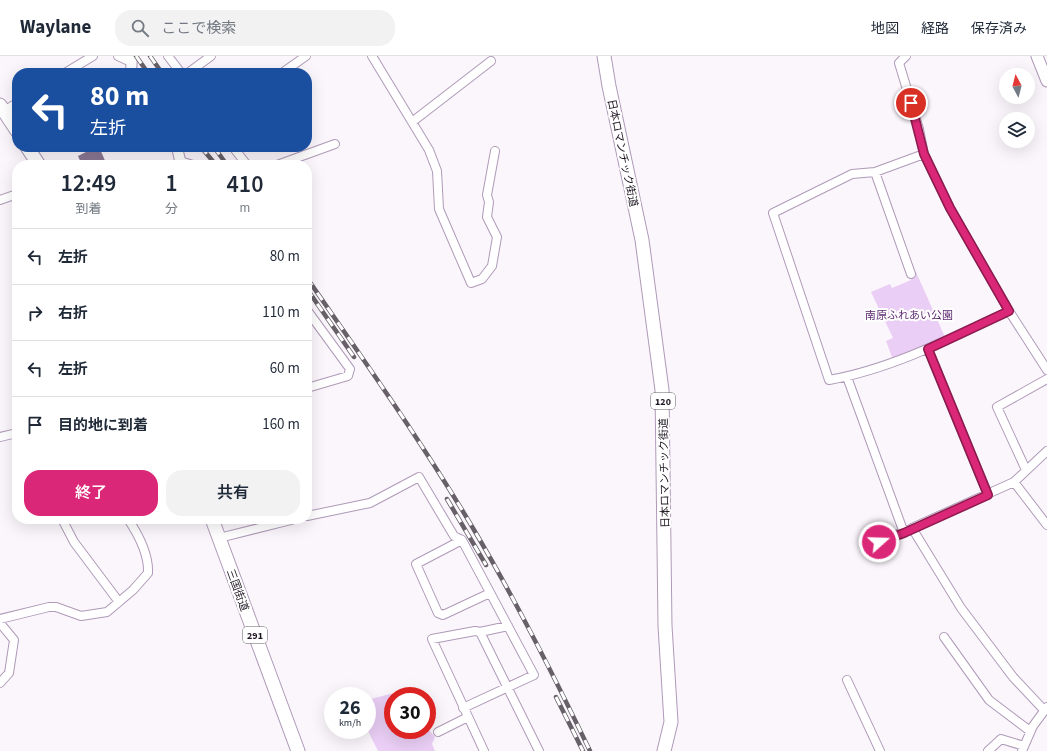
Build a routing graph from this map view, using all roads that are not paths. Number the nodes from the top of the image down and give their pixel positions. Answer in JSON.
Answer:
{"nodes":[{"id":1,"x":93,"y":56,"type":"edge"},
{"id":2,"x":118,"y":56,"type":"edge"},
{"id":3,"x":168,"y":56,"type":"edge"},
{"id":4,"x":212,"y":56,"type":"edge"},
{"id":5,"x":306,"y":56,"type":"edge"},
{"id":6,"x":372,"y":56,"type":"edge"},
{"id":7,"x":604,"y":56,"type":"edge"},
{"id":8,"x":906,"y":56,"type":"edge"},
{"id":9,"x":1037,"y":56,"type":"edge"},
{"id":10,"x":131,"y":59,"type":"edge"},
{"id":11,"x":491,"y":61,"type":"dead end"},
{"id":12,"x":73,"y":68,"type":"edge"},
{"id":13,"x":176,"y":68,"type":"edge"},
{"id":14,"x":195,"y":68,"type":"edge"},
{"id":15,"x":289,"y":68,"type":"edge"},
{"id":16,"x":1047,"y":81,"type":"edge"},
{"id":17,"x":12,"y":105,"type":"edge"},
{"id":18,"x":2,"y":108,"type":"edge"},
{"id":19,"x":412,"y":122,"type":"junction"},
{"id":20,"x":12,"y":123,"type":"edge"},
{"id":21,"x":335,"y":144,"type":"dead end"},
{"id":22,"x":495,"y":151,"type":"dead end"},
{"id":23,"x":237,"y":152,"type":"edge"},
{"id":24,"x":924,"y":154,"type":"junction"},
{"id":25,"x":243,"y":160,"type":"edge"},
{"id":26,"x":291,"y":160,"type":"edge"},
{"id":27,"x":875,"y":172,"type":"junction"},
{"id":28,"x":12,"y":196,"type":"edge"},
{"id":29,"x":0,"y":200,"type":"edge"},
{"id":30,"x":911,"y":274,"type":"dead end"},
{"id":31,"x":1009,"y":311,"type":"junction"},
{"id":32,"x":312,"y":317,"type":"edge"},
{"id":33,"x":928,"y":349,"type":"junction"},
{"id":34,"x":1047,"y":370,"type":"edge"},
{"id":35,"x":847,"y":377,"type":"junction"},
{"id":36,"x":1047,"y":379,"type":"edge"},
{"id":37,"x":312,"y":387,"type":"edge"},
{"id":38,"x":12,"y":434,"type":"edge"},
{"id":39,"x":0,"y":437,"type":"edge"},
{"id":40,"x":1047,"y":451,"type":"edge"},
{"id":41,"x":1026,"y":470,"type":"junction"},
{"id":42,"x":1014,"y":482,"type":"junction"},
{"id":43,"x":988,"y":495,"type":"junction"},
{"id":44,"x":312,"y":515,"type":"edge"},
{"id":45,"x":65,"y":524,"type":"edge"},
{"id":46,"x":131,"y":524,"type":"edge"},
{"id":47,"x":214,"y":524,"type":"edge"},
{"id":48,"x":275,"y":524,"type":"edge"},
{"id":49,"x":1047,"y":525,"type":"edge"},
{"id":50,"x":912,"y":528,"type":"junction"},
{"id":51,"x":904,"y":533,"type":"junction"},
{"id":52,"x":219,"y":538,"type":"junction"},
{"id":53,"x":462,"y":540,"type":"junction"},
{"id":54,"x":879,"y":542,"type":"dead end"},
{"id":55,"x":490,"y":593,"type":"junction"},
{"id":56,"x":118,"y":602,"type":"junction"},
{"id":57,"x":0,"y":619,"type":"edge"},
{"id":58,"x":0,"y":623,"type":"edge"},
{"id":59,"x":508,"y":626,"type":"junction"},
{"id":60,"x":480,"y":632,"type":"junction"},
{"id":61,"x":944,"y":637,"type":"dead end"},
{"id":62,"x":847,"y":680,"type":"dead end"},
{"id":63,"x":0,"y":683,"type":"edge"},
{"id":64,"x":506,"y":688,"type":"junction"},
{"id":65,"x":463,"y":708,"type":"junction"},
{"id":66,"x":1046,"y":709,"type":"edge"},
{"id":67,"x":468,"y":717,"type":"junction"},
{"id":68,"x":1030,"y":731,"type":"junction"},
{"id":69,"x":438,"y":732,"type":"dead end"},
{"id":70,"x":1023,"y":749,"type":"edge"},
{"id":71,"x":298,"y":751,"type":"edge"},
{"id":72,"x":484,"y":751,"type":"edge"},
{"id":73,"x":539,"y":751,"type":"edge"},
{"id":74,"x":664,"y":751,"type":"edge"},
{"id":75,"x":880,"y":751,"type":"edge"},
{"id":76,"x":988,"y":751,"type":"edge"}],
"edges":[{"from":1,"to":12,"type":"street"},
{"from":2,"to":10,"type":"street"},
{"from":3,"to":13,"type":"street"},
{"from":4,"to":14,"type":"street"},
{"from":5,"to":15,"type":"street"},
{"from":6,"to":19,"type":"street"},
{"from":7,"to":74,"type":"highway","name":"日本ロマンチック街道","number":"120"},
{"from":8,"to":24,"type":"street"},
{"from":9,"to":16,"type":"main road"},
{"from":11,"to":19,"type":"street"},
{"from":17,"to":18,"type":"street"},
{"from":18,"to":20,"type":"highway"},
{"from":19,"to":22,"type":"street"},
{"from":21,"to":26,"type":"street"},
{"from":23,"to":25,"type":"street"},
{"from":24,"to":27,"type":"street"},
{"from":24,"to":31,"type":"street"},
{"from":27,"to":30,"type":"street"},
{"from":27,"to":35,"type":"street"},
{"from":28,"to":29,"type":"street"},
{"from":31,"to":33,"type":"street"},
{"from":31,"to":34,"type":"street"},
{"from":32,"to":37,"type":"street"},
{"from":33,"to":35,"type":"street"},
{"from":33,"to":43,"type":"street"},
{"from":35,"to":51,"type":"street"},
{"from":36,"to":41,"type":"street"},
{"from":38,"to":39,"type":"street"},
{"from":40,"to":41,"type":"street"},
{"from":41,"to":42,"type":"street"},
{"from":42,"to":43,"type":"street"},
{"from":42,"to":49,"type":"street"},
{"from":43,"to":50,"type":"street"},
{"from":44,"to":53,"type":"street"},
{"from":45,"to":56,"type":"street"},
{"from":46,"to":56,"type":"street"},
{"from":47,"to":52,"type":"highway","name":"三国街道","number":"291"},
{"from":48,"to":52,"type":"street"},
{"from":50,"to":51,"type":"street"},
{"from":50,"to":66,"type":"street"},
{"from":51,"to":54,"type":"street"},
{"from":52,"to":71,"type":"highway","name":"三国街道","number":"291"},
{"from":53,"to":55,"type":"street"},
{"from":53,"to":55,"type":"street"},
{"from":55,"to":59,"type":"street"},
{"from":56,"to":57,"type":"street"},
{"from":58,"to":63,"type":"street"},
{"from":59,"to":60,"type":"street"},
{"from":59,"to":64,"type":"street"},
{"from":60,"to":64,"type":"street"},
{"from":60,"to":65,"type":"street"},
{"from":61,"to":68,"type":"street"},
{"from":62,"to":75,"type":"street"},
{"from":64,"to":65,"type":"street"},
{"from":64,"to":73,"type":"street"},
{"from":65,"to":67,"type":"street"},
{"from":66,"to":68,"type":"street"},
{"from":67,"to":69,"type":"street"},
{"from":67,"to":72,"type":"street"},
{"from":68,"to":70,"type":"street"},
{"from":70,"to":76,"type":"street"}]}
